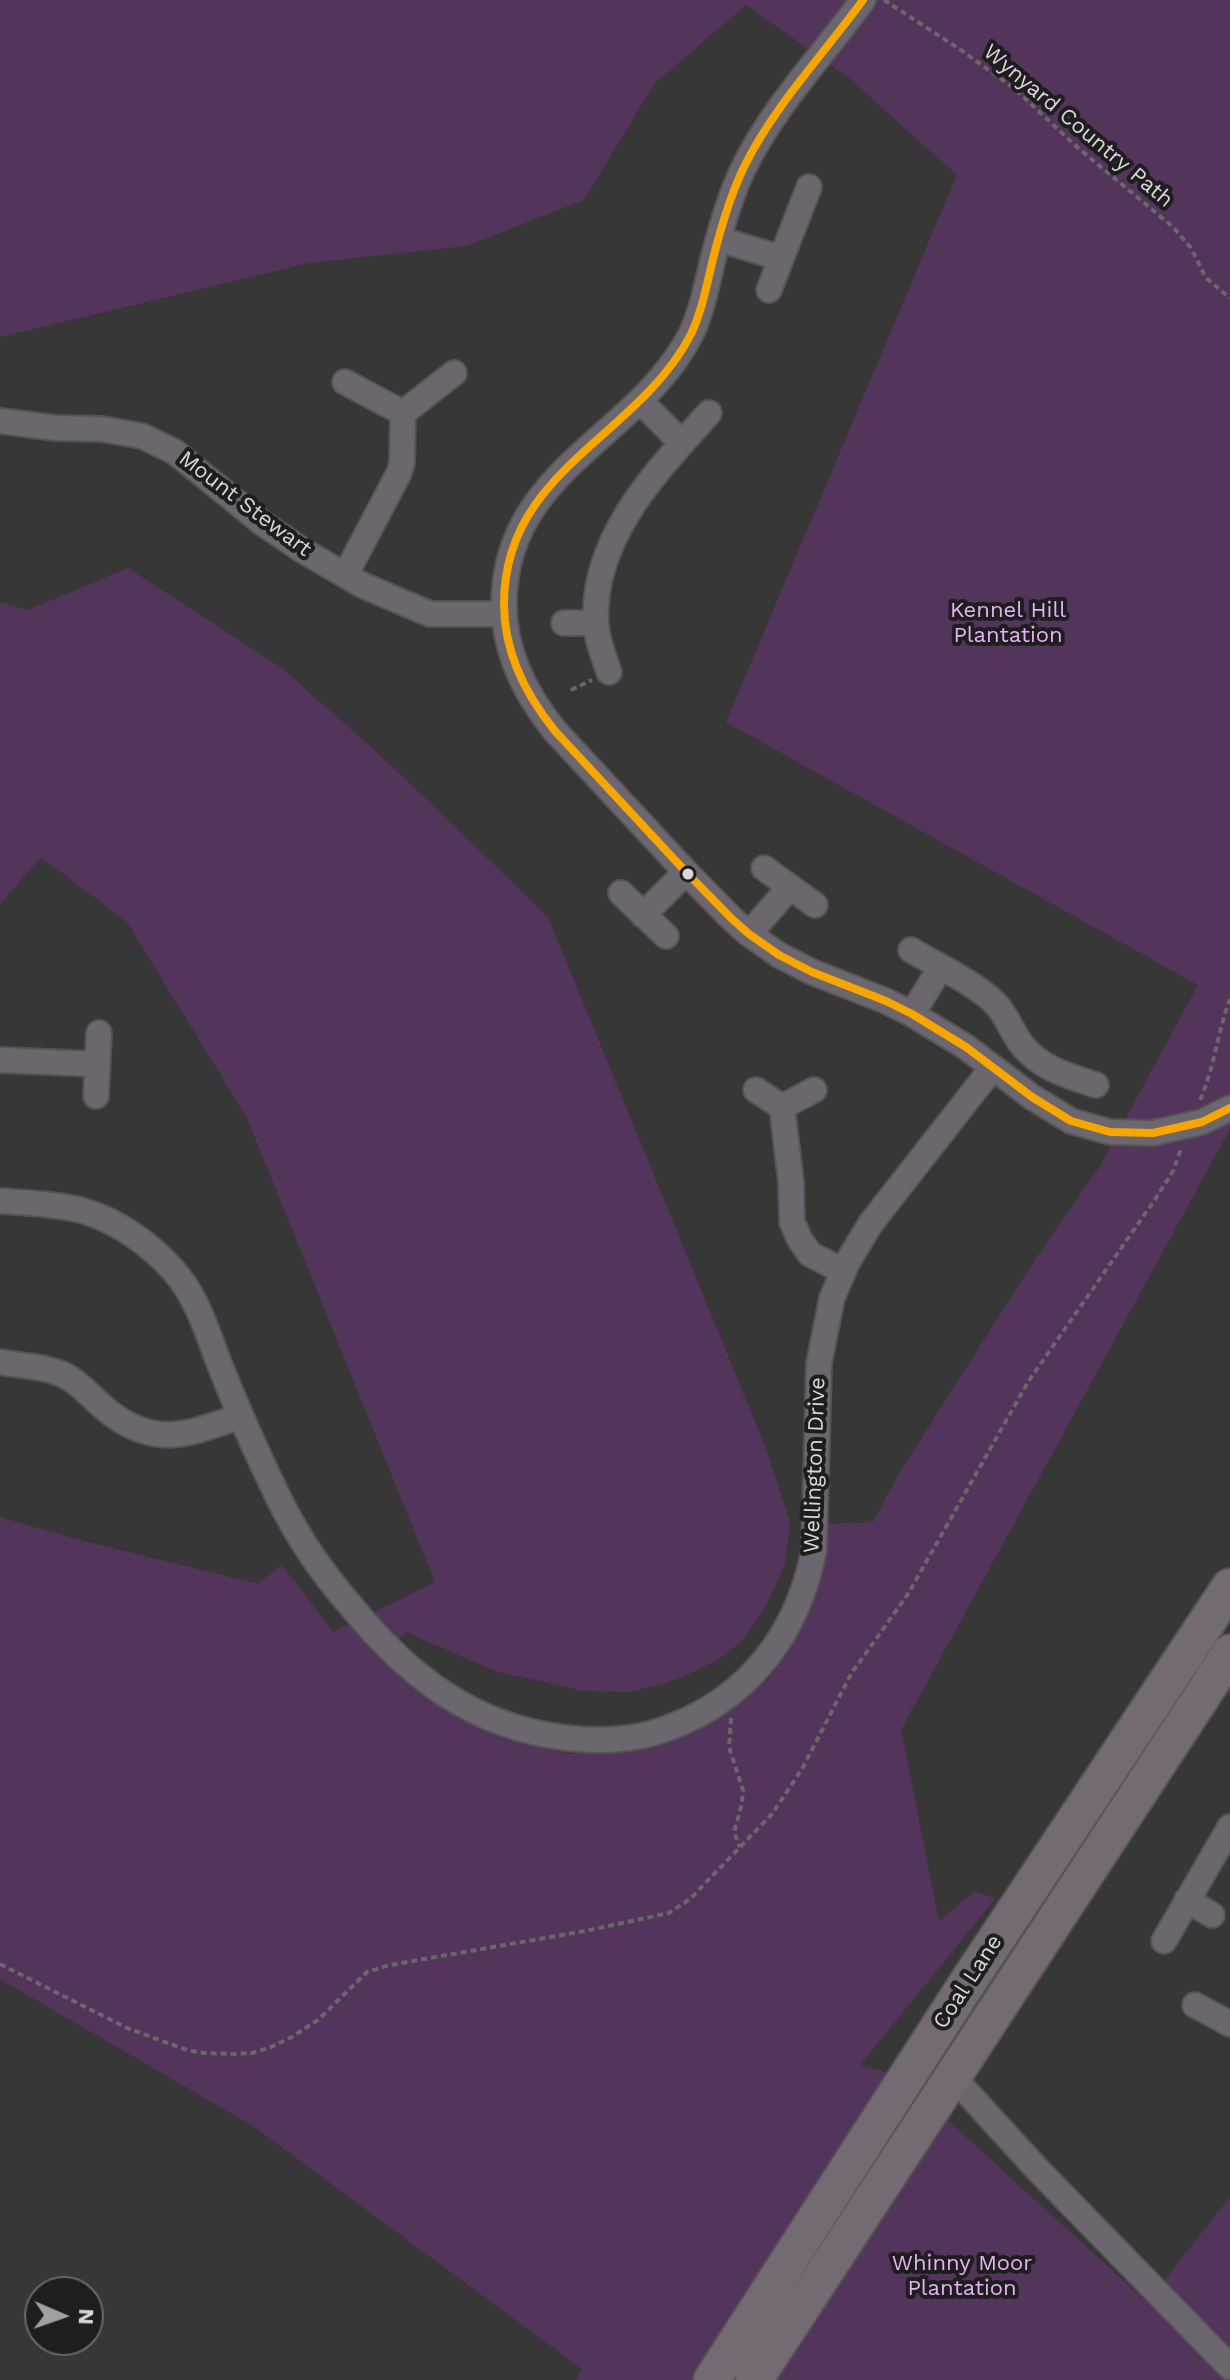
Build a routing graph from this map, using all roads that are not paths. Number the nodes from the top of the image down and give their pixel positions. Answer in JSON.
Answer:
{"nodes":[{"id":1,"x":863,"y":0,"type":"edge"},
{"id":2,"x":809,"y":187,"type":"dead end"},
{"id":3,"x":718,"y":239,"type":"junction"},
{"id":4,"x":781,"y":258,"type":"junction"},
{"id":5,"x":769,"y":290,"type":"dead end"},
{"id":6,"x":454,"y":373,"type":"dead end"},
{"id":7,"x":345,"y":382,"type":"dead end"},
{"id":8,"x":640,"y":401,"type":"junction"},
{"id":9,"x":403,"y":413,"type":"junction"},
{"id":10,"x":709,"y":413,"type":"dead end"},
{"id":11,"x":0,"y":421,"type":"edge"},
{"id":12,"x":682,"y":443,"type":"junction"},
{"id":13,"x":346,"y":574,"type":"junction"},
{"id":14,"x":504,"y":614,"type":"junction"},
{"id":15,"x":564,"y":623,"type":"dead end"},
{"id":16,"x":596,"y":623,"type":"junction"},
{"id":17,"x":609,"y":672,"type":"dead end"},
{"id":18,"x":764,"y":868,"type":"dead end"},
{"id":19,"x":686,"y":872,"type":"junction"},
{"id":20,"x":790,"y":887,"type":"junction"},
{"id":21,"x":621,"y":893,"type":"dead end"},
{"id":22,"x":815,"y":905,"type":"dead end"},
{"id":23,"x":643,"y":915,"type":"junction"},
{"id":24,"x":749,"y":934,"type":"junction"},
{"id":25,"x":666,"y":936,"type":"dead end"},
{"id":26,"x":911,"y":950,"type":"dead end"},
{"id":27,"x":941,"y":967,"type":"junction"},
{"id":28,"x":912,"y":1014,"type":"junction"},
{"id":29,"x":99,"y":1033,"type":"dead end"},
{"id":30,"x":0,"y":1060,"type":"edge"},
{"id":31,"x":97,"y":1064,"type":"junction"},
{"id":32,"x":993,"y":1067,"type":"junction"},
{"id":33,"x":1096,"y":1085,"type":"dead end"},
{"id":34,"x":756,"y":1090,"type":"dead end"},
{"id":35,"x":814,"y":1090,"type":"dead end"},
{"id":36,"x":96,"y":1096,"type":"dead end"},
{"id":37,"x":782,"y":1107,"type":"junction"},
{"id":38,"x":1230,"y":1108,"type":"edge"},
{"id":39,"x":0,"y":1201,"type":"edge"},
{"id":40,"x":843,"y":1271,"type":"junction"},
{"id":41,"x":0,"y":1362,"type":"edge"},
{"id":42,"x":241,"y":1416,"type":"junction"},
{"id":43,"x":1230,"y":1587,"type":"edge"},
{"id":44,"x":1230,"y":1653,"type":"edge"},
{"id":45,"x":1230,"y":1827,"type":"edge"},
{"id":46,"x":1187,"y":1900,"type":"junction"},
{"id":47,"x":1212,"y":1915,"type":"dead end"},
{"id":48,"x":1164,"y":1941,"type":"dead end"},
{"id":49,"x":1195,"y":2005,"type":"dead end"},
{"id":50,"x":1230,"y":2024,"type":"edge"},
{"id":51,"x":953,"y":2077,"type":"junction"},
{"id":52,"x":1230,"y":2367,"type":"edge"},
{"id":53,"x":712,"y":2380,"type":"edge"},
{"id":54,"x":754,"y":2380,"type":"edge"}],
"edges":[{"from":1,"to":3,"type":"street"},
{"from":2,"to":4,"type":"street"},
{"from":3,"to":4,"type":"street"},
{"from":3,"to":8,"type":"street"},
{"from":4,"to":5,"type":"street"},
{"from":6,"to":9,"type":"street"},
{"from":7,"to":9,"type":"street"},
{"from":8,"to":12,"type":"street"},
{"from":8,"to":14,"type":"street"},
{"from":9,"to":13,"type":"street"},
{"from":10,"to":12,"type":"street"},
{"from":11,"to":13,"type":"street","name":"Mount Stewart"},
{"from":12,"to":16,"type":"street"},
{"from":13,"to":14,"type":"street","name":"Mount Stewart"},
{"from":14,"to":19,"type":"street"},
{"from":15,"to":16,"type":"street"},
{"from":16,"to":17,"type":"street"},
{"from":18,"to":20,"type":"street"},
{"from":19,"to":23,"type":"street"},
{"from":19,"to":24,"type":"street"},
{"from":20,"to":22,"type":"street"},
{"from":20,"to":24,"type":"street"},
{"from":21,"to":23,"type":"street"},
{"from":23,"to":25,"type":"street"},
{"from":24,"to":28,"type":"street"},
{"from":26,"to":27,"type":"street"},
{"from":27,"to":28,"type":"street"},
{"from":27,"to":33,"type":"street"},
{"from":28,"to":32,"type":"street"},
{"from":29,"to":31,"type":"street"},
{"from":30,"to":31,"type":"street"},
{"from":31,"to":36,"type":"street"},
{"from":32,"to":38,"type":"street"},
{"from":32,"to":40,"type":"street","name":"Wellington Drive"},
{"from":34,"to":37,"type":"street"},
{"from":35,"to":37,"type":"street"},
{"from":37,"to":40,"type":"street"},
{"from":39,"to":42,"type":"street","name":"Wellington Drive"},
{"from":40,"to":42,"type":"street","name":"Wellington Drive"},
{"from":41,"to":42,"type":"street"},
{"from":43,"to":53,"type":"highway","name":"Coal Lane"},
{"from":44,"to":51,"type":"highway","name":"Coal Lane"},
{"from":45,"to":46,"type":"street"},
{"from":46,"to":47,"type":"street"},
{"from":46,"to":48,"type":"street"},
{"from":49,"to":50,"type":"street"},
{"from":51,"to":52,"type":"street"},
{"from":51,"to":54,"type":"highway","name":"Coal Lane"}]}
